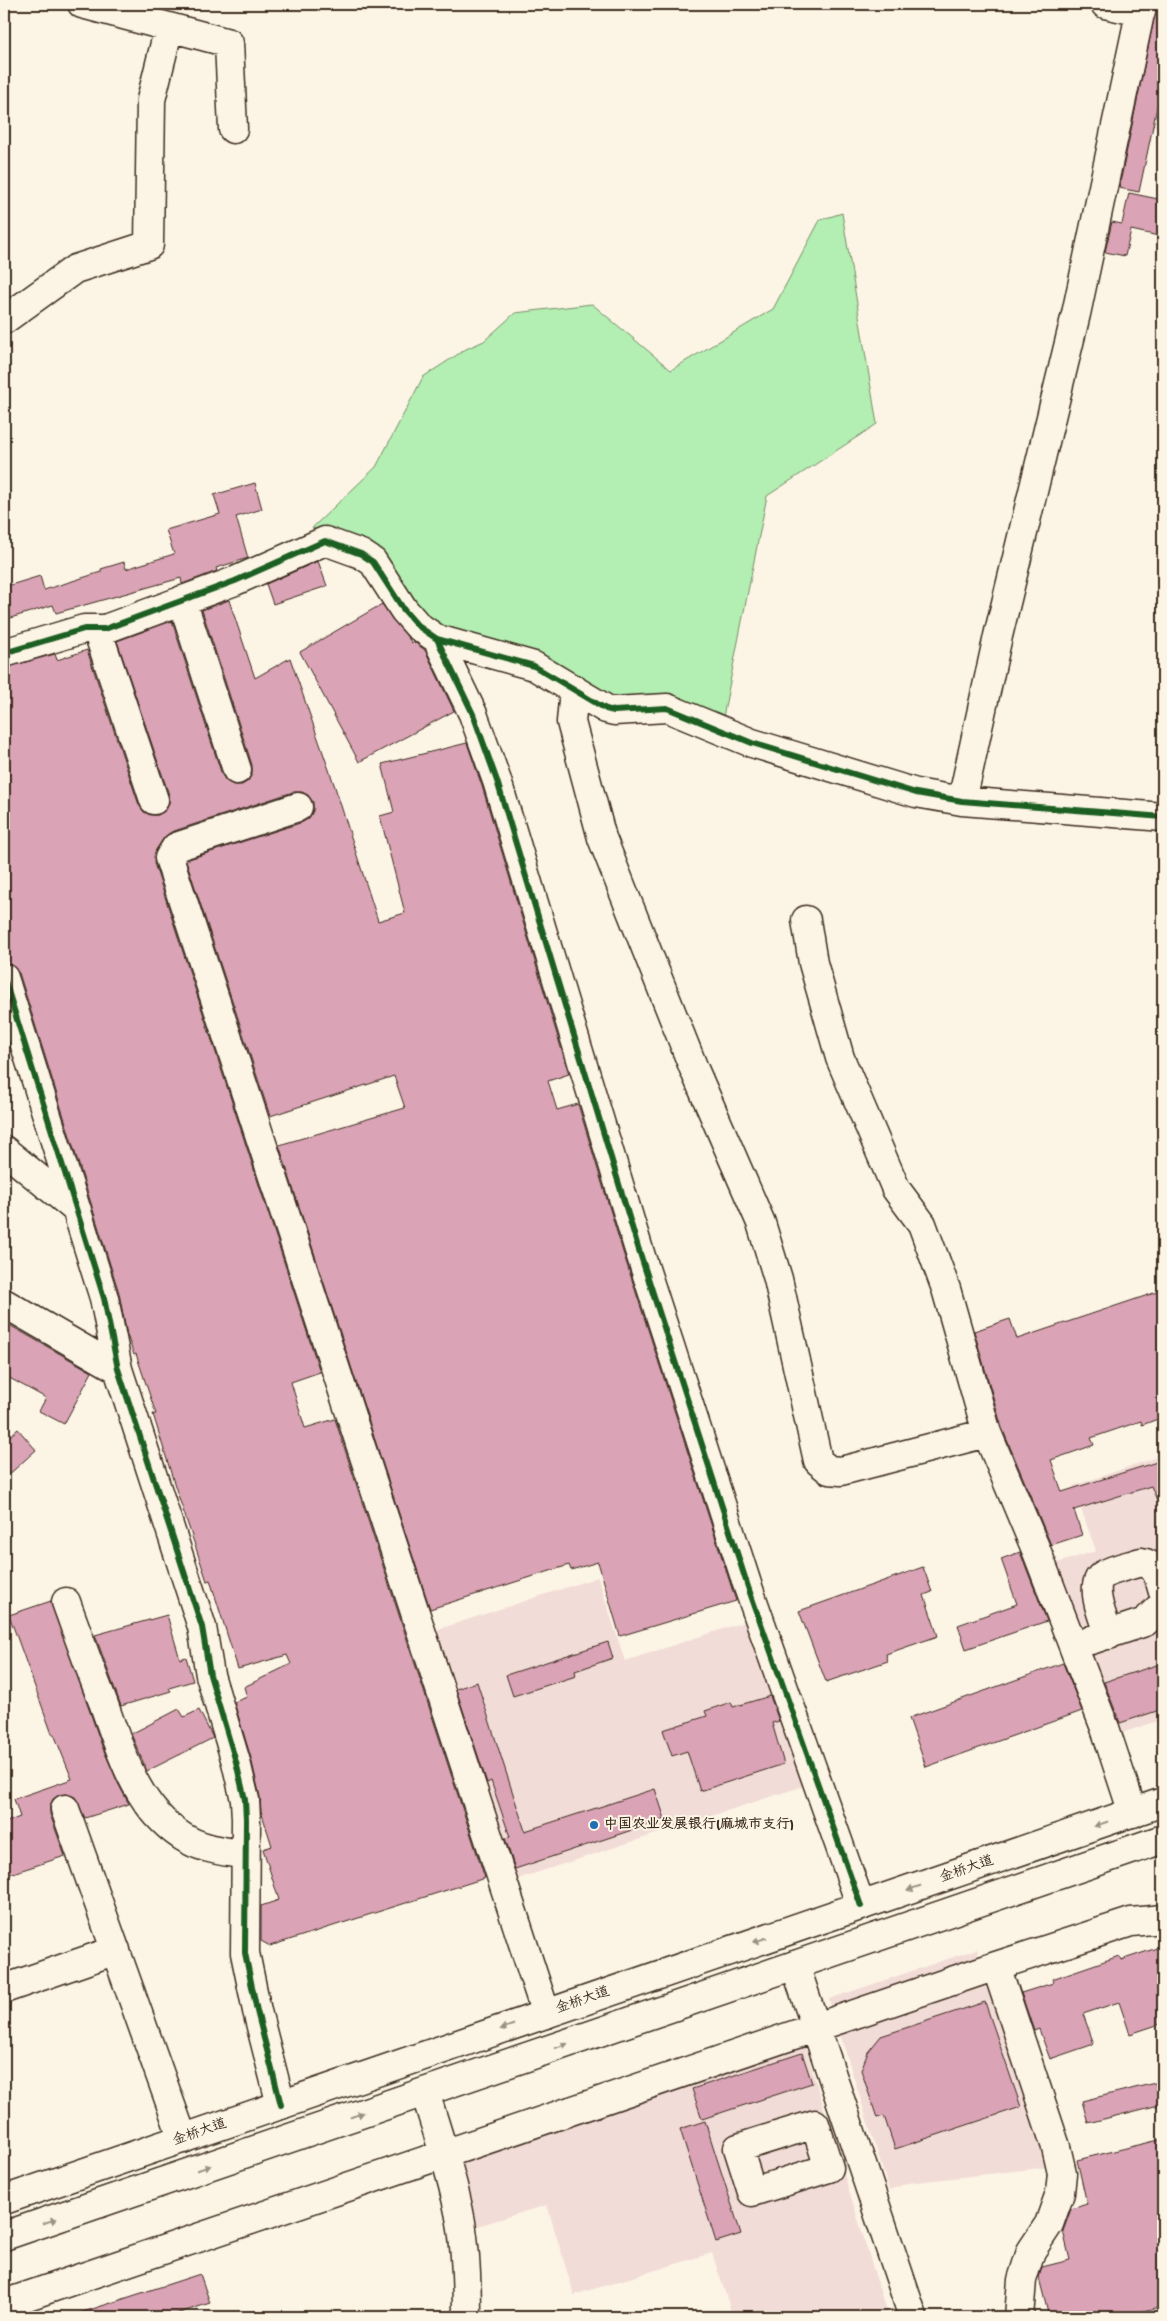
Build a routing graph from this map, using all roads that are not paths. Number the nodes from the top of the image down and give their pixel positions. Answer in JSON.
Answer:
{"nodes":[{"id":1,"x":82,"y":4,"type":"edge"},
{"id":2,"x":1105,"y":4,"type":"edge"},
{"id":3,"x":1147,"y":8,"type":"edge"},
{"id":4,"x":169,"y":27,"type":"junction"},
{"id":5,"x":233,"y":129,"type":"dead end"},
{"id":6,"x":4,"y":320,"type":"edge"},
{"id":7,"x":182,"y":600,"type":"junction"},
{"id":8,"x":97,"y":629,"type":"junction"},
{"id":9,"x":437,"y":639,"type":"junction"},
{"id":10,"x":4,"y":653,"type":"edge"},
{"id":11,"x":574,"y":690,"type":"junction"},
{"id":12,"x":237,"y":770,"type":"dead end"},
{"id":13,"x":154,"y":800,"type":"dead end"},
{"id":14,"x":962,"y":801,"type":"junction"},
{"id":15,"x":298,"y":807,"type":"dead end"},
{"id":16,"x":1163,"y":817,"type":"edge"},
{"id":17,"x":806,"y":920,"type":"dead end"},
{"id":18,"x":4,"y":978,"type":"edge"},
{"id":19,"x":4,"y":1150,"type":"edge"},
{"id":20,"x":77,"y":1210,"type":"junction"},
{"id":21,"x":4,"y":1302,"type":"edge"},
{"id":22,"x":118,"y":1369,"type":"junction"},
{"id":23,"x":987,"y":1433,"type":"junction"},
{"id":24,"x":1163,"y":1592,"type":"edge"},
{"id":25,"x":66,"y":1602,"type":"dead end"},
{"id":26,"x":1163,"y":1604,"type":"edge"},
{"id":27,"x":1109,"y":1634,"type":"junction"},
{"id":28,"x":1073,"y":1646,"type":"junction"},
{"id":29,"x":1163,"y":1802,"type":"edge"},
{"id":30,"x":66,"y":1809,"type":"dead end"},
{"id":31,"x":1133,"y":1812,"type":"junction"},
{"id":32,"x":1163,"y":1839,"type":"edge"},
{"id":33,"x":245,"y":1856,"type":"junction"},
{"id":34,"x":861,"y":1906,"type":"junction"},
{"id":35,"x":1163,"y":1919,"type":"edge"},
{"id":36,"x":116,"y":1950,"type":"junction"},
{"id":37,"x":795,"y":1965,"type":"junction"},
{"id":38,"x":996,"y":1966,"type":"junction"},
{"id":39,"x":4,"y":1989,"type":"edge"},
{"id":40,"x":546,"y":2014,"type":"junction"},
{"id":41,"x":816,"y":2026,"type":"junction"},
{"id":42,"x":425,"y":2092,"type":"junction"},
{"id":43,"x":281,"y":2105,"type":"junction"},
{"id":44,"x":845,"y":2114,"type":"junction"},
{"id":45,"x":815,"y":2124,"type":"dead end"},
{"id":46,"x":183,"y":2138,"type":"junction"},
{"id":47,"x":443,"y":2153,"type":"junction"},
{"id":48,"x":4,"y":2200,"type":"edge"},
{"id":49,"x":4,"y":2236,"type":"edge"},
{"id":50,"x":4,"y":2304,"type":"edge"},
{"id":51,"x":467,"y":2317,"type":"edge"},
{"id":52,"x":913,"y":2317,"type":"edge"},
{"id":53,"x":1019,"y":2317,"type":"edge"}],
"edges":[{"from":1,"to":4,"type":"main road"},
{"from":2,"to":3,"type":"main road"},
{"from":3,"to":14,"type":"main road"},
{"from":4,"to":5,"type":"main road"},
{"from":4,"to":6,"type":"main road"},
{"from":7,"to":8,"type":"main road"},
{"from":7,"to":9,"type":"main road"},
{"from":7,"to":12,"type":"main road"},
{"from":8,"to":10,"type":"main road"},
{"from":8,"to":13,"type":"main road"},
{"from":9,"to":11,"type":"main road"},
{"from":9,"to":34,"type":"main road"},
{"from":11,"to":14,"type":"main road"},
{"from":11,"to":23,"type":"main road"},
{"from":14,"to":16,"type":"main road"},
{"from":15,"to":40,"type":"main road"},
{"from":17,"to":23,"type":"main road"},
{"from":18,"to":20,"type":"main road"},
{"from":19,"to":20,"type":"main road"},
{"from":20,"to":22,"type":"main road"},
{"from":21,"to":22,"type":"main road"},
{"from":22,"to":33,"type":"main road"},
{"from":23,"to":28,"type":"main road"},
{"from":24,"to":27,"type":"main road"},
{"from":25,"to":33,"type":"main road"},
{"from":26,"to":27,"type":"main road"},
{"from":27,"to":28,"type":"main road"},
{"from":28,"to":31,"type":"main road"},
{"from":29,"to":31,"type":"main road","name":"金桥大道"},
{"from":30,"to":36,"type":"main road"},
{"from":31,"to":34,"type":"main road","name":"金桥大道","one_way":true},
{"from":32,"to":37,"type":"main road"},
{"from":33,"to":43,"type":"main road"},
{"from":34,"to":40,"type":"main road","name":"金桥大道","one_way":true},
{"from":35,"to":38,"type":"main road"},
{"from":36,"to":39,"type":"main road"},
{"from":36,"to":46,"type":"main road"},
{"from":37,"to":41,"type":"main road"},
{"from":42,"to":37,"type":"main road","one_way":true},
{"from":38,"to":41,"type":"main road"},
{"from":38,"to":53,"type":"main road"},
{"from":40,"to":43,"type":"main road","name":"金桥大道","one_way":true},
{"from":41,"to":44,"type":"main road"},
{"from":41,"to":47,"type":"main road"},
{"from":42,"to":47,"type":"main road"},
{"from":49,"to":42,"type":"main road","one_way":true},
{"from":43,"to":46,"type":"main road","name":"金桥大道"},
{"from":44,"to":45,"type":"main road"},
{"from":44,"to":52,"type":"main road"},
{"from":46,"to":48,"type":"main road","name":"金桥大道"},
{"from":47,"to":50,"type":"main road"},
{"from":47,"to":51,"type":"main road"}]}
